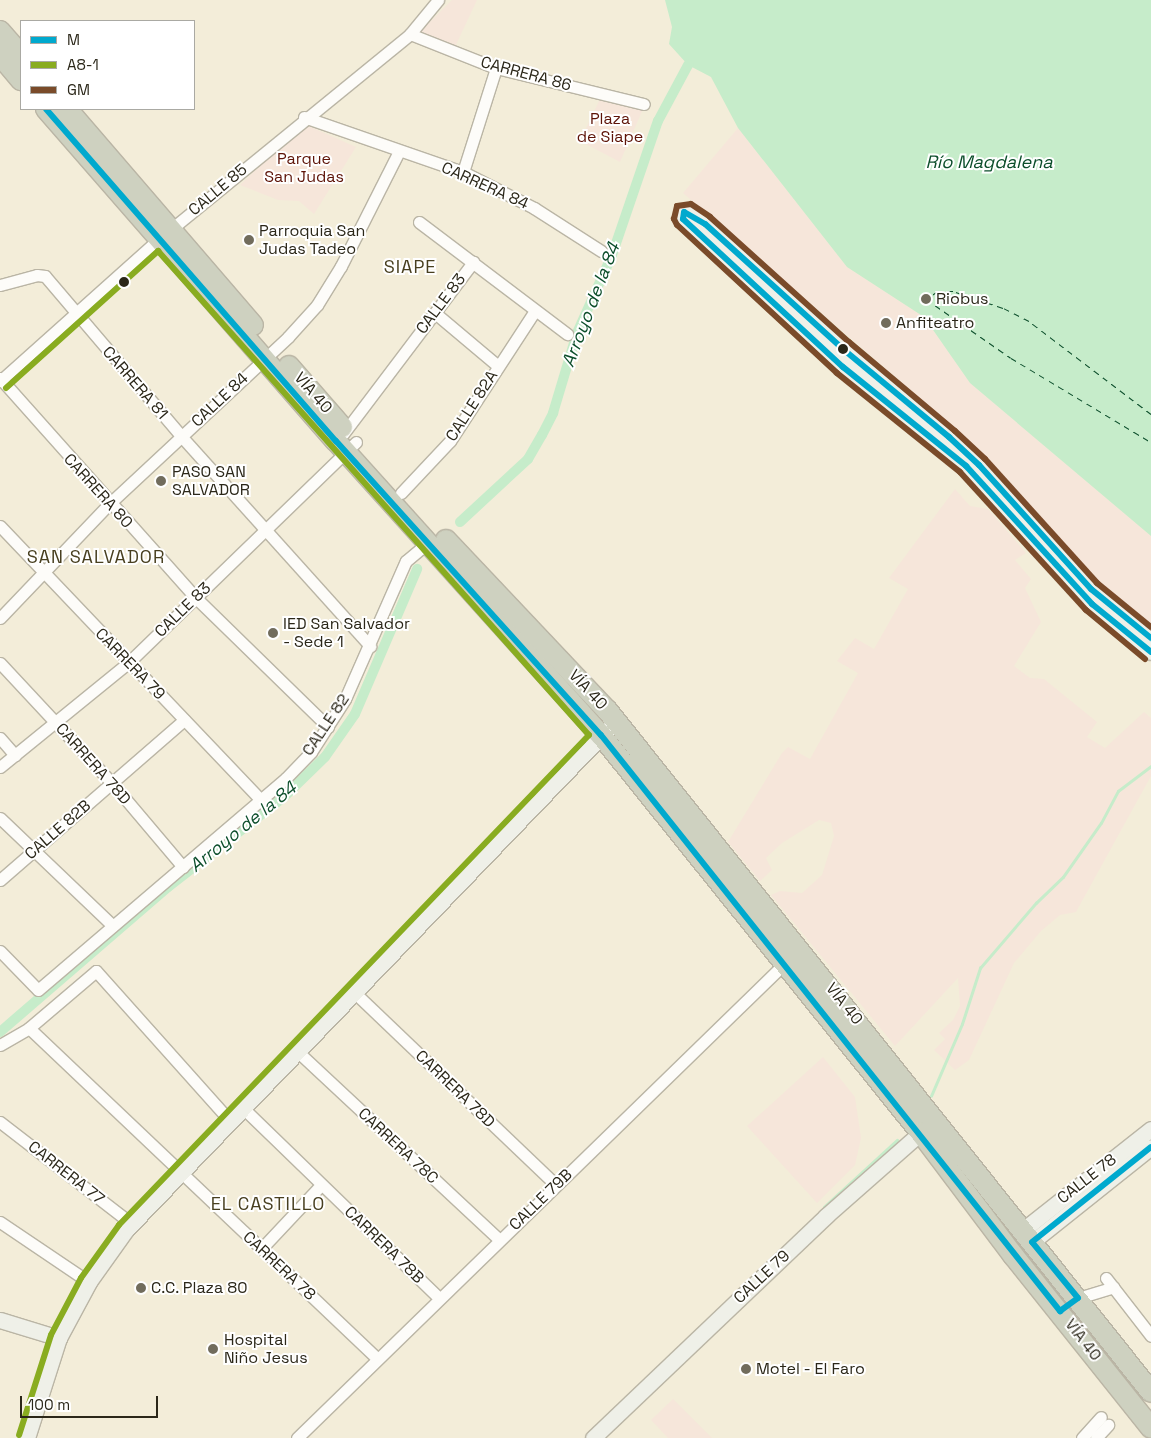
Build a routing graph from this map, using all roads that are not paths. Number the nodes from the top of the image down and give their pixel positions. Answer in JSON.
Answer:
{"nodes":[{"id":1,"x":438,"y":0,"type":"edge"},
{"id":2,"x":0,"y":31,"type":"edge"},
{"id":3,"x":410,"y":34,"type":"junction"},
{"id":4,"x":20,"y":54,"type":"edge"},
{"id":5,"x":0,"y":55,"type":"edge"},
{"id":6,"x":496,"y":68,"type":"junction"},
{"id":7,"x":20,"y":79,"type":"edge"},
{"id":8,"x":644,"y":104,"type":"dead end"},
{"id":9,"x":47,"y":110,"type":"edge"},
{"id":10,"x":68,"y":110,"type":"edge"},
{"id":11,"x":304,"y":117,"type":"junction"},
{"id":12,"x":399,"y":151,"type":"junction"},
{"id":13,"x":463,"y":172,"type":"junction"},
{"id":14,"x":419,"y":222,"type":"dead end"},
{"id":15,"x":165,"y":234,"type":"junction"},
{"id":16,"x":601,"y":251,"type":"dead end"},
{"id":17,"x":473,"y":262,"type":"junction"},
{"id":18,"x":0,"y":285,"type":"edge"},
{"id":19,"x":534,"y":312,"type":"junction"},
{"id":20,"x":75,"y":313,"type":"junction"},
{"id":21,"x":435,"y":313,"type":"junction"},
{"id":22,"x":567,"y":334,"type":"dead end"},
{"id":23,"x":269,"y":354,"type":"junction"},
{"id":24,"x":498,"y":366,"type":"junction"},
{"id":25,"x":843,"y":367,"type":"junction"},
{"id":26,"x":1,"y":380,"type":"edge"},
{"id":27,"x":181,"y":436,"type":"junction"},
{"id":28,"x":346,"y":441,"type":"junction"},
{"id":29,"x":959,"y":446,"type":"junction"},
{"id":30,"x":401,"y":493,"type":"junction"},
{"id":31,"x":109,"y":504,"type":"junction"},
{"id":32,"x":0,"y":526,"type":"edge"},
{"id":33,"x":264,"y":529,"type":"junction"},
{"id":34,"x":429,"y":542,"type":"junction"},
{"id":35,"x":40,"y":572,"type":"junction"},
{"id":36,"x":195,"y":597,"type":"junction"},
{"id":37,"x":0,"y":618,"type":"edge"},
{"id":38,"x":1151,"y":638,"type":"edge"},
{"id":39,"x":370,"y":646,"type":"junction"},
{"id":40,"x":1151,"y":652,"type":"edge"},
{"id":41,"x":129,"y":662,"type":"junction"},
{"id":42,"x":0,"y":663,"type":"edge"},
{"id":43,"x":184,"y":720,"type":"junction"},
{"id":44,"x":617,"y":721,"type":"junction"},
{"id":45,"x":56,"y":722,"type":"junction"},
{"id":46,"x":328,"y":727,"type":"junction"},
{"id":47,"x":602,"y":735,"type":"junction"},
{"id":48,"x":0,"y":738,"type":"edge"},
{"id":49,"x":15,"y":755,"type":"junction"},
{"id":50,"x":0,"y":767,"type":"edge"},
{"id":51,"x":112,"y":783,"type":"junction"},
{"id":52,"x":261,"y":800,"type":"junction"},
{"id":53,"x":0,"y":818,"type":"edge"},
{"id":54,"x":35,"y":849,"type":"junction"},
{"id":55,"x":706,"y":850,"type":"junction"},
{"id":56,"x":183,"y":866,"type":"junction"},
{"id":57,"x":0,"y":880,"type":"edge"},
{"id":58,"x":113,"y":926,"type":"junction"},
{"id":59,"x":0,"y":951,"type":"edge"},
{"id":60,"x":786,"y":963,"type":"junction"},
{"id":61,"x":354,"y":992,"type":"junction"},
{"id":62,"x":28,"y":1028,"type":"junction"},
{"id":63,"x":0,"y":1044,"type":"edge"},
{"id":64,"x":297,"y":1051,"type":"junction"},
{"id":65,"x":243,"y":1108,"type":"junction"},
{"id":66,"x":230,"y":1121,"type":"junction"},
{"id":67,"x":0,"y":1122,"type":"edge"},
{"id":68,"x":928,"y":1126,"type":"junction"},
{"id":69,"x":1151,"y":1129,"type":"edge"},
{"id":70,"x":1151,"y":1147,"type":"edge"},
{"id":71,"x":181,"y":1174,"type":"junction"},
{"id":72,"x":321,"y":1185,"type":"junction"},
{"id":73,"x":556,"y":1185,"type":"junction"},
{"id":74,"x":0,"y":1222,"type":"edge"},
{"id":75,"x":132,"y":1224,"type":"junction"},
{"id":76,"x":1028,"y":1236,"type":"junction"},
{"id":77,"x":500,"y":1240,"type":"junction"},
{"id":78,"x":260,"y":1249,"type":"junction"},
{"id":79,"x":89,"y":1282,"type":"junction"},
{"id":80,"x":1083,"y":1297,"type":"junction"},
{"id":81,"x":439,"y":1298,"type":"junction"},
{"id":82,"x":1060,"y":1311,"type":"junction"},
{"id":83,"x":0,"y":1320,"type":"edge"},
{"id":84,"x":1151,"y":1336,"type":"edge"},
{"id":85,"x":59,"y":1338,"type":"junction"},
{"id":86,"x":378,"y":1358,"type":"junction"},
{"id":87,"x":1151,"y":1392,"type":"edge"},
{"id":88,"x":1151,"y":1428,"type":"edge"},
{"id":89,"x":27,"y":1438,"type":"edge"},
{"id":90,"x":297,"y":1438,"type":"edge"},
{"id":91,"x":593,"y":1438,"type":"edge"},
{"id":92,"x":1082,"y":1438,"type":"edge"},
{"id":93,"x":1096,"y":1438,"type":"edge"}],
"edges":[{"from":1,"to":3,"type":"street","name":"CALLE 85"},
{"from":2,"to":4,"type":"highway"},
{"from":3,"to":6,"type":"street","name":"CARRERA 86"},
{"from":3,"to":11,"type":"street","name":"CALLE 85"},
{"from":5,"to":7,"type":"highway"},
{"from":6,"to":8,"type":"street","name":"CARRERA 86"},
{"from":6,"to":13,"type":"street"},
{"from":9,"to":15,"type":"highway","name":"VÍA 40"},
{"from":10,"to":15,"type":"highway","name":"VÍA 40"},
{"from":11,"to":12,"type":"street","name":"CARRERA 84"},
{"from":11,"to":15,"type":"street","name":"CALLE 85"},
{"from":12,"to":13,"type":"street","name":"CARRERA 84"},
{"from":12,"to":23,"type":"street","name":"CALLE 84"},
{"from":13,"to":16,"type":"street","name":"CARRERA 84"},
{"from":14,"to":17,"type":"street"},
{"from":15,"to":20,"type":"street","name":"CALLE 85"},
{"from":15,"to":23,"type":"highway","name":"VÍA 40"},
{"from":17,"to":19,"type":"street"},
{"from":17,"to":21,"type":"street","name":"CALLE 83"},
{"from":18,"to":20,"type":"street","name":"CARRERA 81"},
{"from":19,"to":22,"type":"street"},
{"from":19,"to":24,"type":"street","name":"CALLE 82A"},
{"from":20,"to":26,"type":"street","name":"CALLE 85"},
{"from":20,"to":27,"type":"street","name":"CARRERA 81"},
{"from":21,"to":24,"type":"street"},
{"from":21,"to":28,"type":"street","name":"CALLE 83"},
{"from":23,"to":27,"type":"street","name":"CALLE 84"},
{"from":23,"to":28,"type":"highway","name":"VÍA 40"},
{"from":24,"to":30,"type":"street","name":"CALLE 82A"},
{"from":25,"to":29,"type":"main road"},
{"from":25,"to":29,"type":"main road"},
{"from":25,"to":40,"type":"main road"},
{"from":26,"to":31,"type":"street","name":"CARRERA 80"},
{"from":27,"to":31,"type":"street","name":"CALLE 84"},
{"from":27,"to":33,"type":"street","name":"CARRERA 81"},
{"from":28,"to":30,"type":"highway","name":"VÍA 40"},
{"from":28,"to":33,"type":"street","name":"CALLE 83"},
{"from":28,"to":34,"type":"highway","name":"VÍA 40"},
{"from":29,"to":38,"type":"main road"},
{"from":30,"to":44,"type":"highway","name":"VÍA 40"},
{"from":31,"to":35,"type":"street","name":"CALLE 84"},
{"from":31,"to":36,"type":"street","name":"CARRERA 80"},
{"from":32,"to":35,"type":"street","name":"CARRERA 79"},
{"from":33,"to":36,"type":"street","name":"CALLE 83"},
{"from":33,"to":39,"type":"street","name":"CARRERA 81"},
{"from":34,"to":39,"type":"street","name":"CALLE 82"},
{"from":34,"to":47,"type":"highway","name":"VÍA 40"},
{"from":35,"to":37,"type":"street","name":"CALLE 84"},
{"from":35,"to":41,"type":"street","name":"CARRERA 79"},
{"from":36,"to":41,"type":"street","name":"CALLE 83"},
{"from":36,"to":46,"type":"street","name":"CARRERA 80"},
{"from":39,"to":46,"type":"street","name":"CALLE 82"},
{"from":41,"to":43,"type":"street","name":"CARRERA 79"},
{"from":41,"to":45,"type":"street","name":"CALLE 83"},
{"from":42,"to":45,"type":"street","name":"CARRERA 78D"},
{"from":43,"to":51,"type":"street","name":"CALLE 82B"},
{"from":43,"to":52,"type":"street","name":"CARRERA 79"},
{"from":44,"to":47,"type":"main road"},
{"from":44,"to":55,"type":"highway","name":"VÍA 40"},
{"from":45,"to":49,"type":"street","name":"CALLE 83"},
{"from":45,"to":51,"type":"street","name":"CARRERA 78D"},
{"from":46,"to":52,"type":"street","name":"CALLE 82"},
{"from":47,"to":55,"type":"highway","name":"VÍA 40"},
{"from":47,"to":61,"type":"main road"},
{"from":48,"to":49,"type":"street"},
{"from":49,"to":50,"type":"street","name":"CALLE 83"},
{"from":51,"to":54,"type":"street","name":"CALLE 82B"},
{"from":51,"to":56,"type":"street","name":"CARRERA 78D"},
{"from":52,"to":56,"type":"street","name":"CALLE 82"},
{"from":53,"to":54,"type":"street"},
{"from":54,"to":57,"type":"street","name":"CALLE 82B"},
{"from":54,"to":58,"type":"street"},
{"from":55,"to":60,"type":"highway","name":"VÍA 40"},
{"from":55,"to":68,"type":"highway","name":"VÍA 40"},
{"from":56,"to":58,"type":"street","name":"CALLE 82"},
{"from":58,"to":59,"type":"street","name":"CALLE 82"},
{"from":60,"to":68,"type":"highway","name":"VÍA 40"},
{"from":60,"to":73,"type":"street","name":"CALLE 79B"},
{"from":61,"to":64,"type":"main road"},
{"from":61,"to":73,"type":"street","name":"CARRERA 78D"},
{"from":62,"to":63,"type":"street"},
{"from":62,"to":66,"type":"street"},
{"from":62,"to":71,"type":"street","name":"CARRERA 78"},
{"from":64,"to":65,"type":"main road"},
{"from":64,"to":77,"type":"street","name":"CARRERA 78C"},
{"from":65,"to":66,"type":"main road"},
{"from":65,"to":72,"type":"street","name":"CARRERA 78B"},
{"from":66,"to":71,"type":"main road"},
{"from":67,"to":75,"type":"street","name":"CARRERA 77"},
{"from":68,"to":76,"type":"highway","name":"VÍA 40"},
{"from":68,"to":82,"type":"highway","name":"VÍA 40"},
{"from":68,"to":91,"type":"main road","name":"CALLE 79"},
{"from":69,"to":76,"type":"main road","name":"CALLE 78"},
{"from":70,"to":76,"type":"main road","name":"CALLE 78"},
{"from":71,"to":75,"type":"main road"},
{"from":71,"to":78,"type":"street","name":"CARRERA 78"},
{"from":72,"to":78,"type":"street"},
{"from":72,"to":81,"type":"street","name":"CARRERA 78B"},
{"from":73,"to":77,"type":"street","name":"CALLE 79B"},
{"from":74,"to":79,"type":"street"},
{"from":75,"to":79,"type":"main road"},
{"from":76,"to":80,"type":"highway","name":"VÍA 40"},
{"from":77,"to":81,"type":"street","name":"CALLE 79B"},
{"from":78,"to":86,"type":"street","name":"CARRERA 78"},
{"from":79,"to":85,"type":"main road"},
{"from":80,"to":82,"type":"highway"},
{"from":80,"to":84,"type":"street"},
{"from":80,"to":87,"type":"highway","name":"VÍA 40"},
{"from":81,"to":86,"type":"street","name":"CALLE 79B"},
{"from":82,"to":88,"type":"highway","name":"VÍA 40"},
{"from":83,"to":85,"type":"main road"},
{"from":85,"to":89,"type":"main road"},
{"from":86,"to":90,"type":"street","name":"CALLE 79B"},
{"from":92,"to":93,"type":"street"}]}
